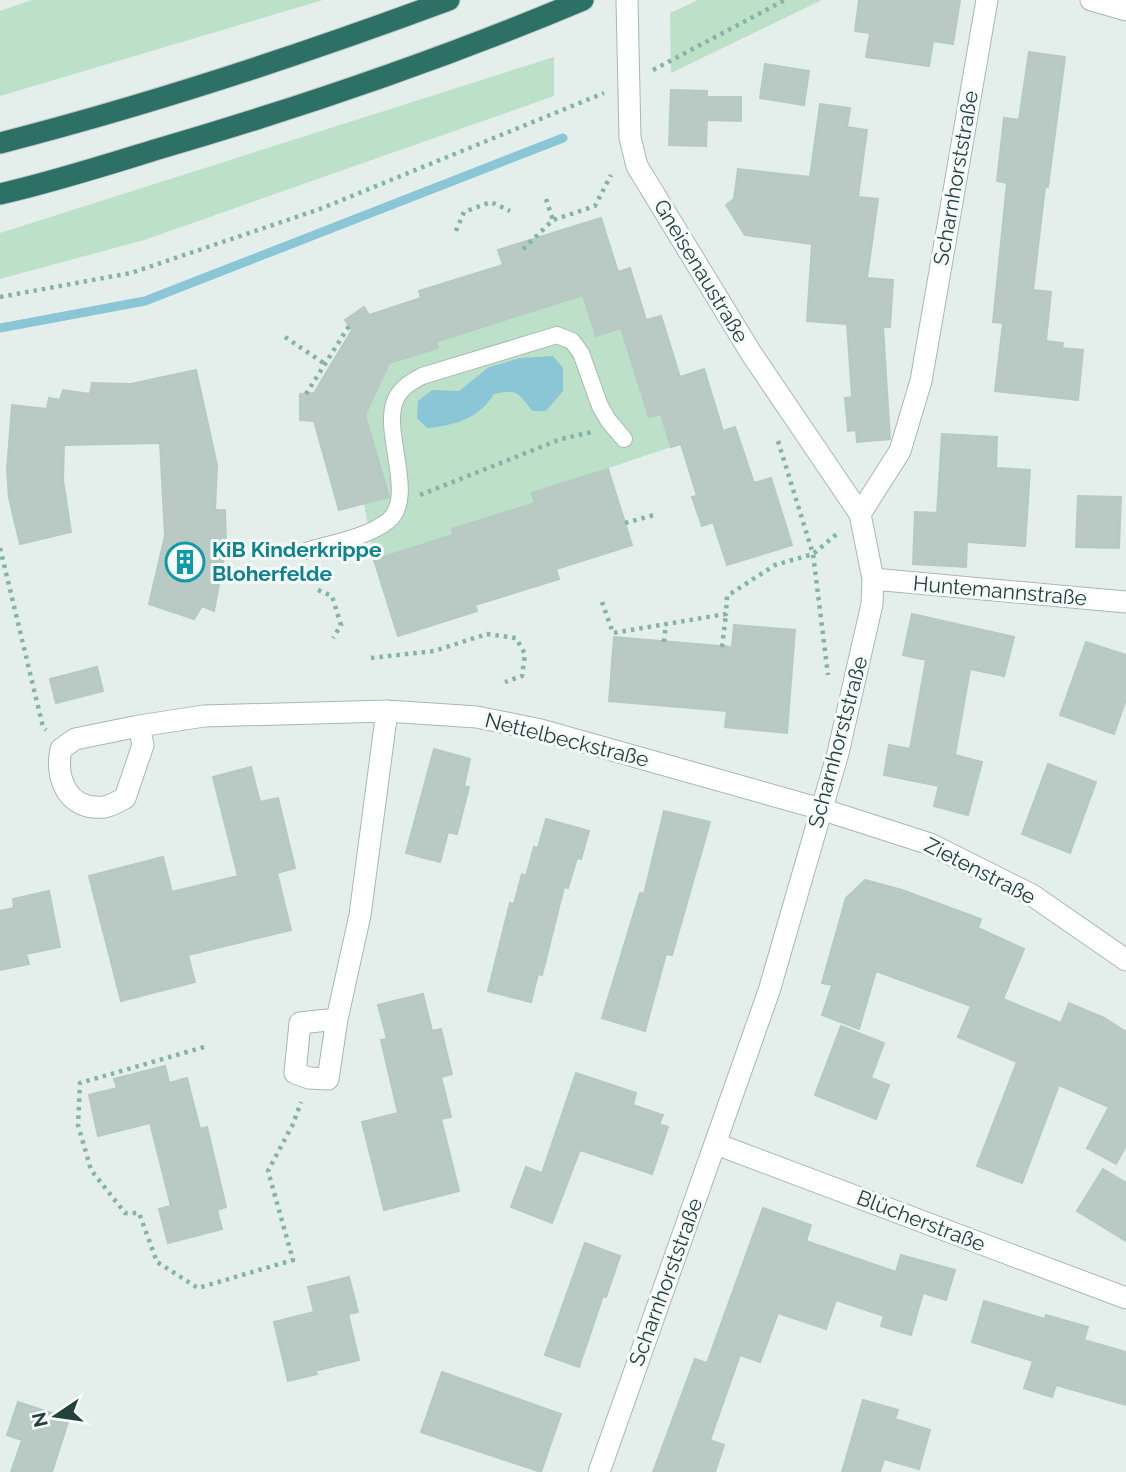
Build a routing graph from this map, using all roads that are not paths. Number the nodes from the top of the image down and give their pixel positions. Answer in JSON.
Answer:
{"nodes":[{"id":1,"x":449,"y":0,"type":"edge"},
{"id":2,"x":583,"y":0,"type":"edge"},
{"id":3,"x":627,"y":0,"type":"edge"},
{"id":4,"x":987,"y":0,"type":"edge"},
{"id":5,"x":1091,"y":0,"type":"edge"},
{"id":6,"x":1126,"y":10,"type":"edge"},
{"id":7,"x":0,"y":143,"type":"edge"},
{"id":8,"x":0,"y":194,"type":"edge"},
{"id":9,"x":624,"y":439,"type":"road end"},
{"id":10,"x":860,"y":514,"type":"junction"},
{"id":11,"x":306,"y":551,"type":"dead end"},
{"id":12,"x":873,"y":579,"type":"junction"},
{"id":13,"x":1126,"y":602,"type":"edge"},
{"id":14,"x":387,"y":711,"type":"junction"},
{"id":15,"x":139,"y":726,"type":"junction"},
{"id":16,"x":821,"y":809,"type":"junction"},
{"id":17,"x":1126,"y":960,"type":"edge"},
{"id":18,"x":337,"y":1019,"type":"junction"},
{"id":19,"x":716,"y":1144,"type":"junction"},
{"id":20,"x":1126,"y":1298,"type":"edge"},
{"id":21,"x":599,"y":1472,"type":"edge"}],
"edges":[{"from":1,"to":7,"type":"highway"},
{"from":2,"to":8,"type":"highway"},
{"from":3,"to":10,"type":"street","name":"Gneisenaustraße"},
{"from":4,"to":10,"type":"street","name":"Scharnhorststraße"},
{"from":5,"to":6,"type":"street"},
{"from":9,"to":11,"type":"lane"},
{"from":10,"to":12,"type":"street","name":"Scharnhorststraße"},
{"from":12,"to":13,"type":"street","name":"Huntemannstraße"},
{"from":12,"to":16,"type":"street","name":"Scharnhorststraße"},
{"from":14,"to":15,"type":"street","name":"Nettelbeckstraße"},
{"from":14,"to":16,"type":"street","name":"Nettelbeckstraße"},
{"from":14,"to":18,"type":"street"},
{"from":15,"to":15,"type":"street","name":"Nettelbeckstraße"},
{"from":16,"to":17,"type":"street","name":"Zietenstraße"},
{"from":16,"to":19,"type":"street","name":"Scharnhorststraße"},
{"from":18,"to":18,"type":"street"},
{"from":19,"to":20,"type":"street","name":"Blücherstraße"},
{"from":19,"to":21,"type":"street","name":"Scharnhorststraße"}]}
